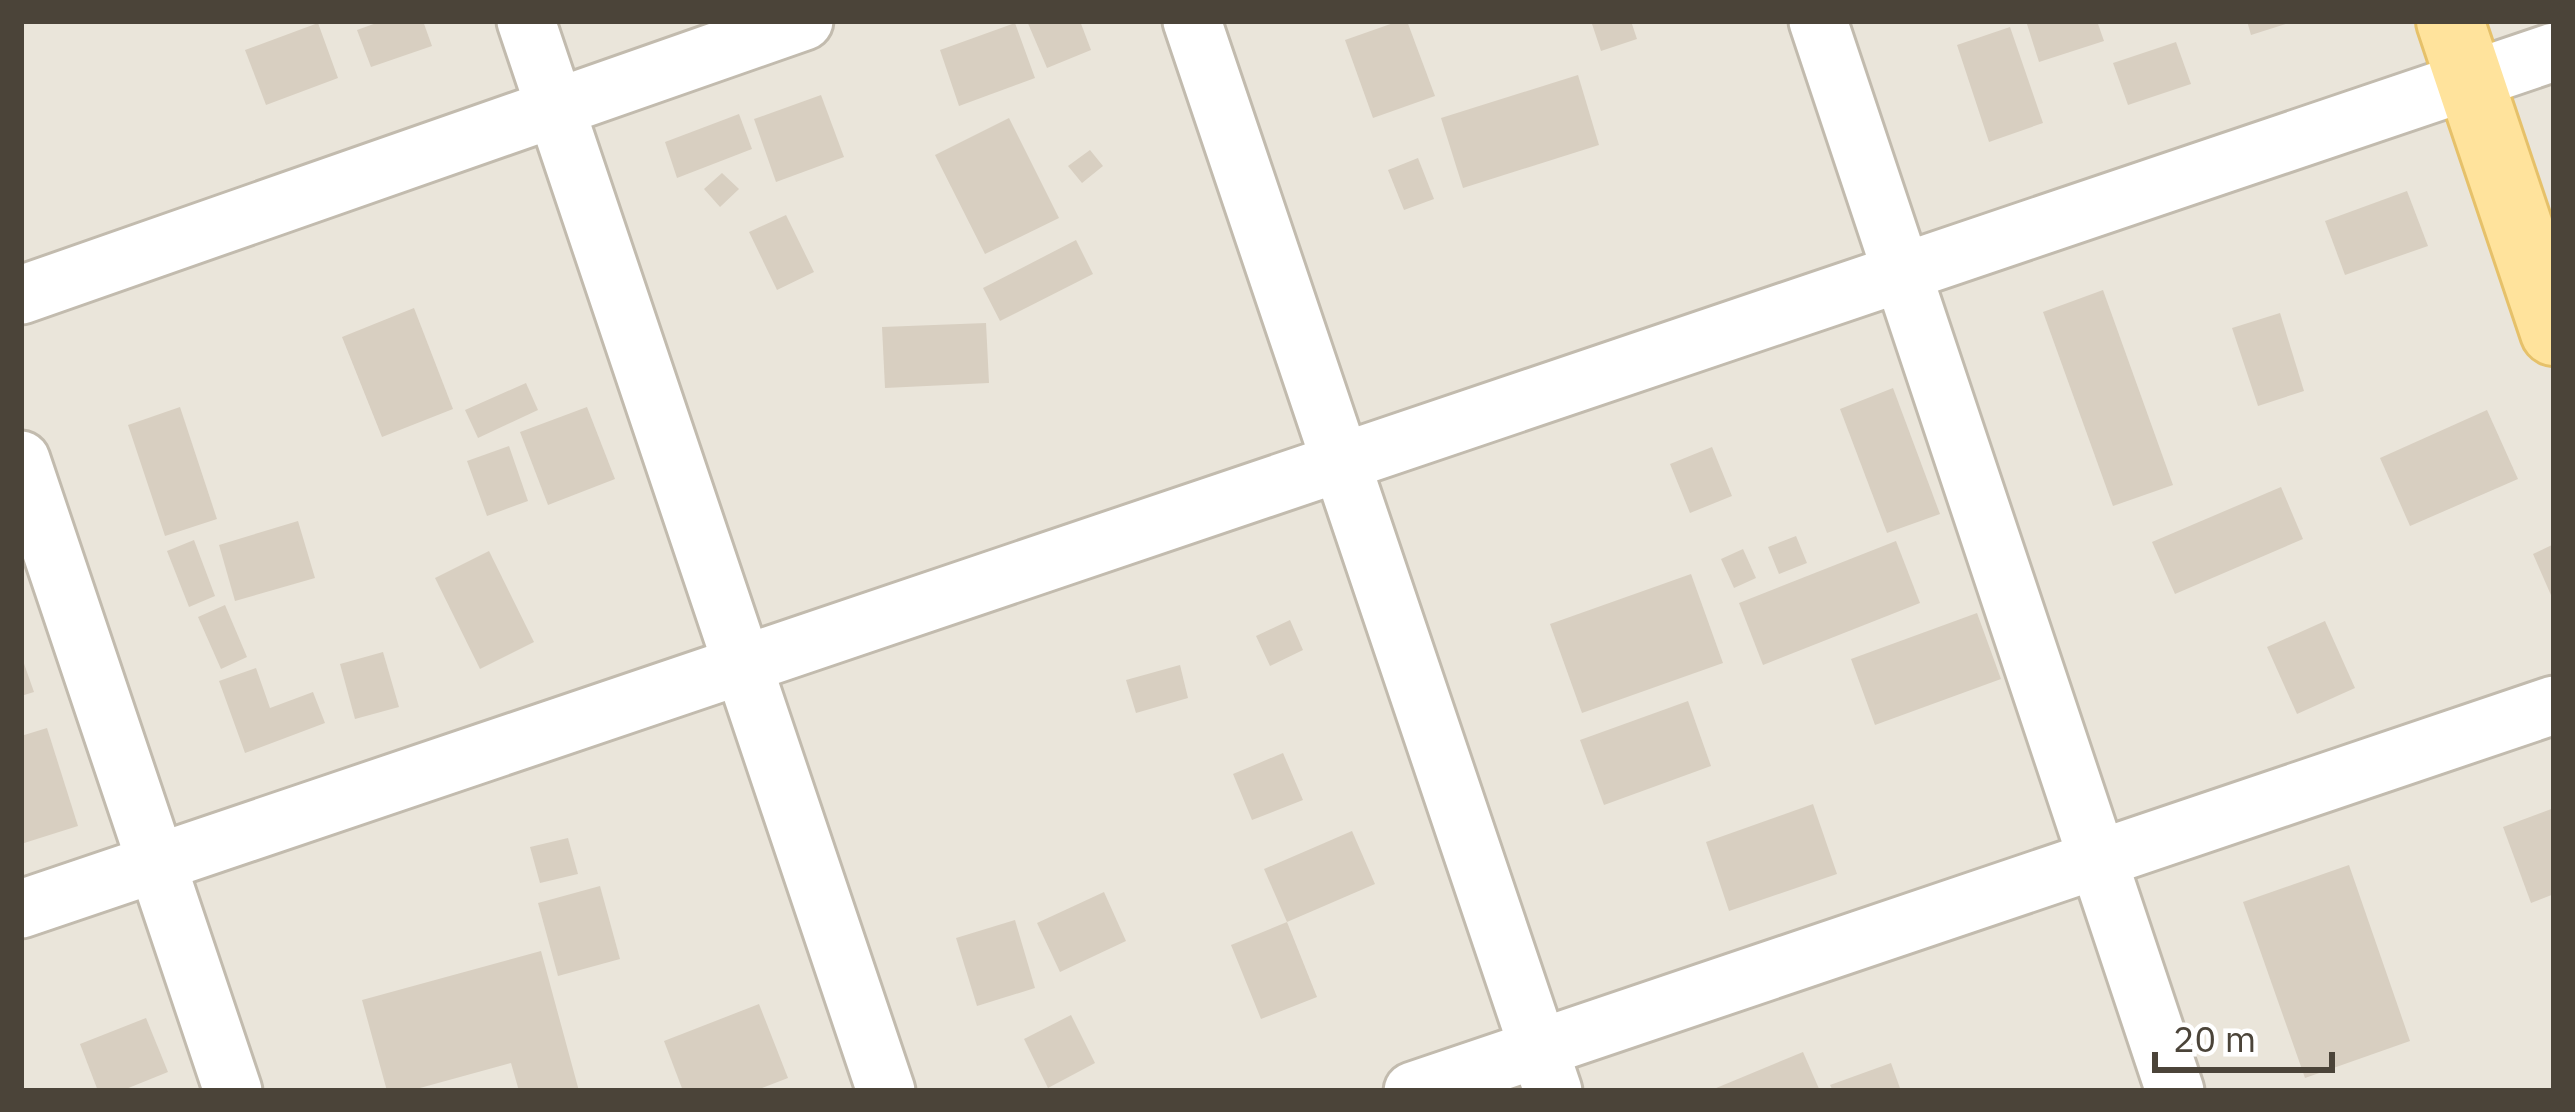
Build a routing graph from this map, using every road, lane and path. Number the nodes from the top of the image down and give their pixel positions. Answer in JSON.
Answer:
{"nodes":[{"id":1,"x":526,"y":21,"type":"edge"},
{"id":2,"x":804,"y":21,"type":"edge"},
{"id":3,"x":1192,"y":21,"type":"edge"},
{"id":4,"x":1818,"y":21,"type":"edge"},
{"id":5,"x":2460,"y":51,"type":"edge"},
{"id":6,"x":2554,"y":52,"type":"edge"},
{"id":7,"x":555,"y":108,"type":"junction"},
{"id":8,"x":1902,"y":272,"type":"junction"},
{"id":9,"x":21,"y":295,"type":"edge"},
{"id":10,"x":2554,"y":332,"type":"edge"},
{"id":11,"x":21,"y":460,"type":"edge"},
{"id":12,"x":1341,"y":463,"type":"junction"},
{"id":13,"x":743,"y":665,"type":"junction"},
{"id":14,"x":2554,"y":705,"type":"edge"},
{"id":15,"x":2098,"y":859,"type":"junction"},
{"id":16,"x":157,"y":863,"type":"junction"},
{"id":17,"x":21,"y":909,"type":"edge"},
{"id":18,"x":1546,"y":1070,"type":"edge"},
{"id":19,"x":233,"y":1091,"type":"edge"},
{"id":20,"x":886,"y":1091,"type":"edge"},
{"id":21,"x":1413,"y":1091,"type":"edge"},
{"id":22,"x":2175,"y":1091,"type":"edge"}],
"edges":[{"from":1,"to":7,"type":"street"},
{"from":2,"to":7,"type":"street"},
{"from":3,"to":12,"type":"street"},
{"from":4,"to":8,"type":"street"},
{"from":5,"to":6,"type":"street"},
{"from":5,"to":8,"type":"street"},
{"from":5,"to":10,"type":"main road"},
{"from":7,"to":9,"type":"street"},
{"from":7,"to":13,"type":"street"},
{"from":8,"to":12,"type":"street"},
{"from":8,"to":15,"type":"street"},
{"from":11,"to":16,"type":"street"},
{"from":12,"to":13,"type":"street"},
{"from":12,"to":18,"type":"street"},
{"from":13,"to":16,"type":"street"},
{"from":13,"to":20,"type":"street"},
{"from":14,"to":15,"type":"street"},
{"from":15,"to":18,"type":"street"},
{"from":15,"to":22,"type":"street"},
{"from":16,"to":17,"type":"street"},
{"from":16,"to":19,"type":"street"},
{"from":18,"to":21,"type":"street"}]}
